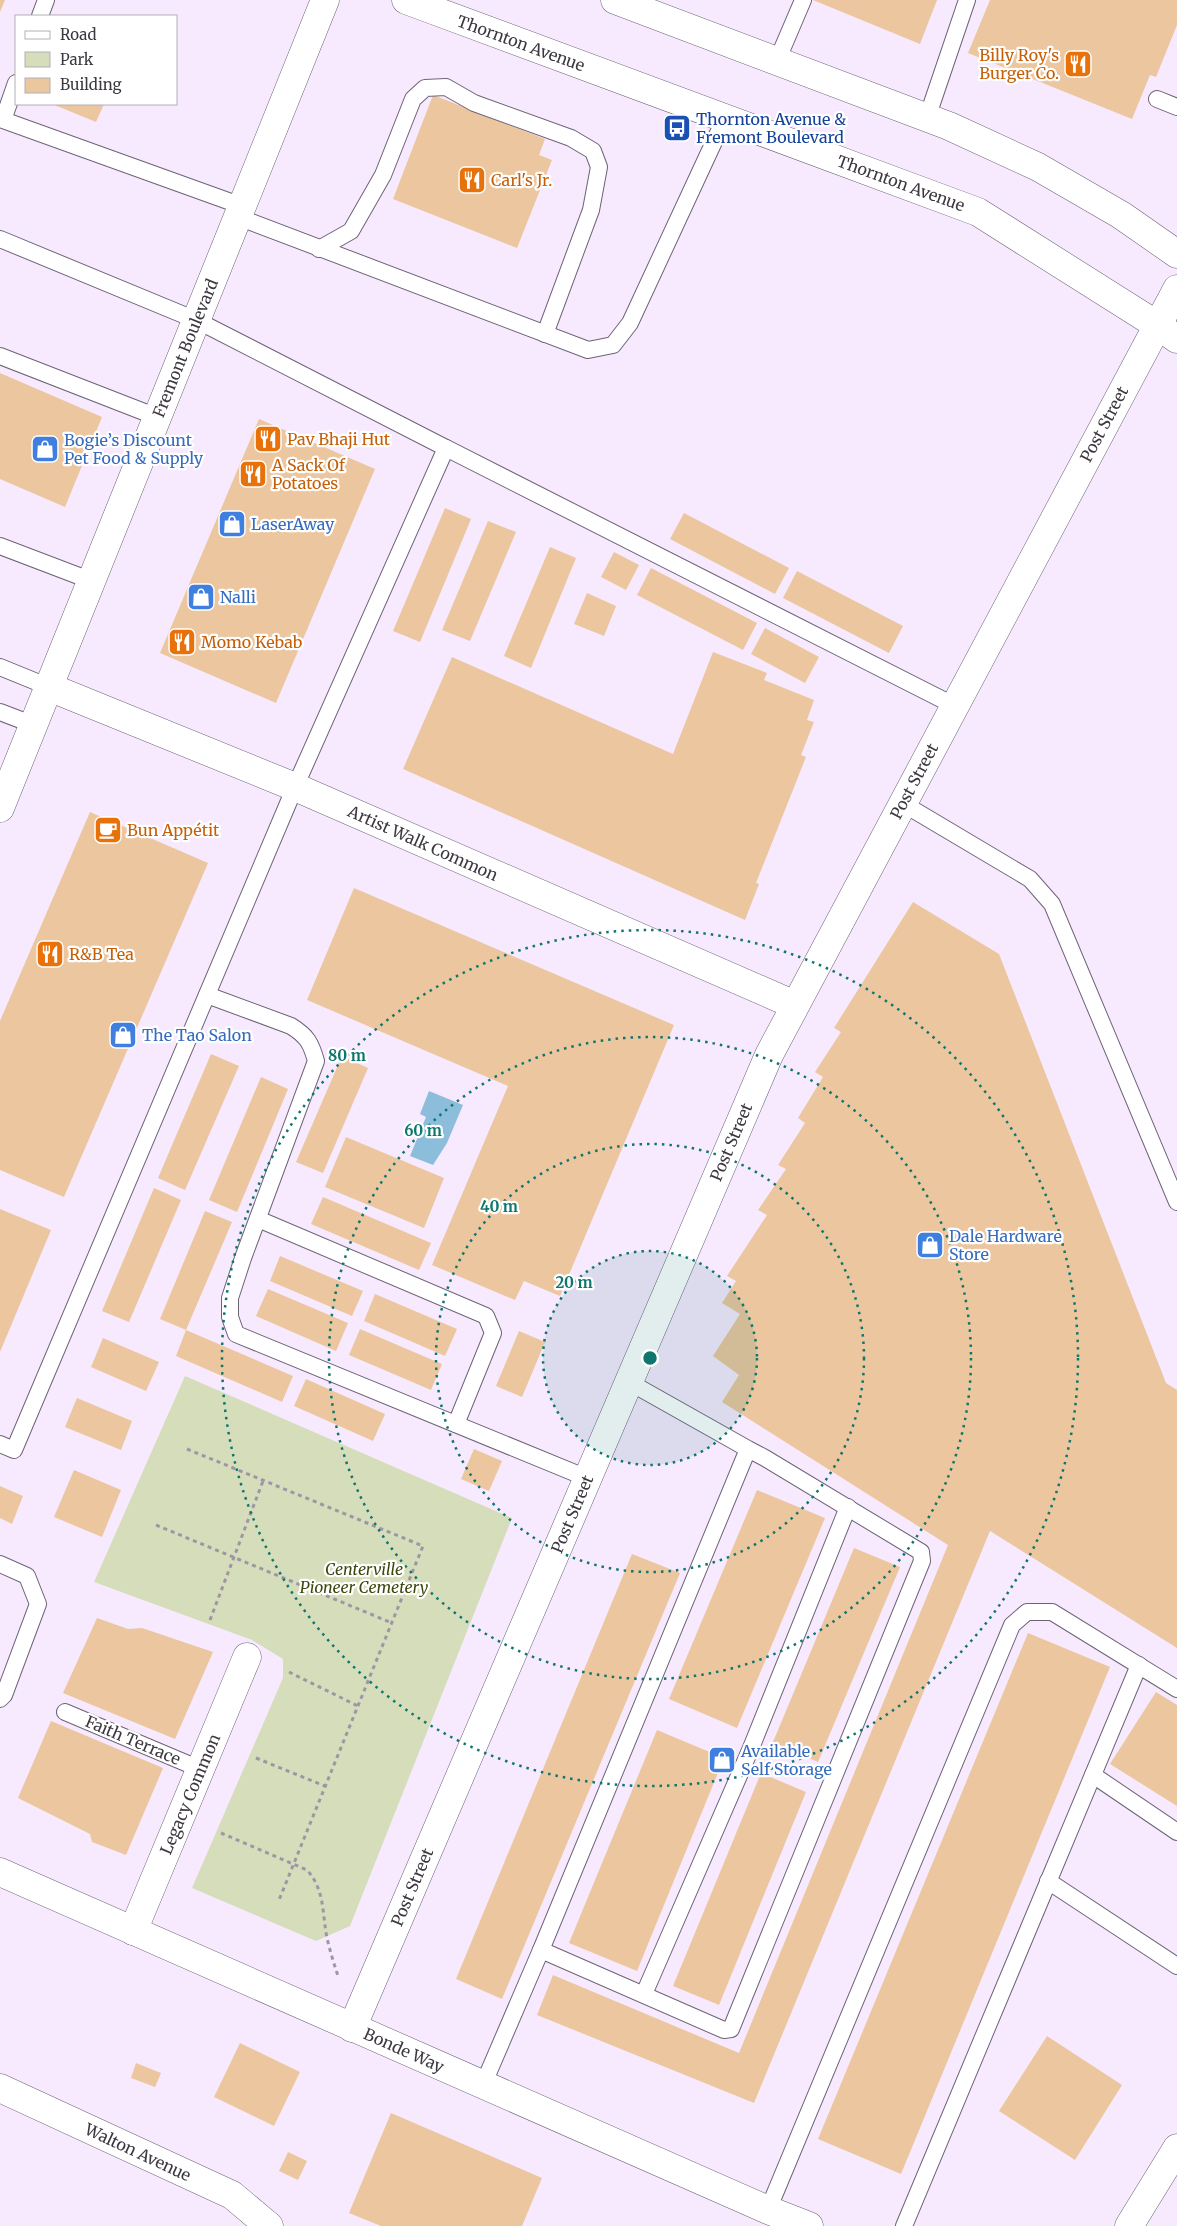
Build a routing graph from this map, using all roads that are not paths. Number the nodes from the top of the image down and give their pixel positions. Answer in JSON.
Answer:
{"nodes":[{"id":1,"x":46,"y":0,"type":"edge"},
{"id":2,"x":325,"y":0,"type":"edge"},
{"id":3,"x":406,"y":0,"type":"edge"},
{"id":4,"x":803,"y":0,"type":"edge"},
{"id":5,"x":966,"y":0,"type":"edge"},
{"id":6,"x":618,"y":1,"type":"edge"},
{"id":7,"x":40,"y":15,"type":"edge"},
{"id":8,"x":777,"y":61,"type":"junction"},
{"id":9,"x":15,"y":86,"type":"edge"},
{"id":10,"x":1157,"y":99,"type":"dead end"},
{"id":11,"x":1177,"y":107,"type":"edge"},
{"id":12,"x":725,"y":118,"type":"junction"},
{"id":13,"x":927,"y":118,"type":"junction"},
{"id":14,"x":240,"y":211,"type":"junction"},
{"id":15,"x":0,"y":239,"type":"edge"},
{"id":16,"x":319,"y":249,"type":"junction"},
{"id":17,"x":1177,"y":254,"type":"edge"},
{"id":18,"x":1177,"y":289,"type":"edge"},
{"id":19,"x":196,"y":320,"type":"junction"},
{"id":20,"x":1167,"y":332,"type":"edge"},
{"id":21,"x":545,"y":334,"type":"junction"},
{"id":22,"x":0,"y":356,"type":"edge"},
{"id":23,"x":157,"y":417,"type":"junction"},
{"id":24,"x":446,"y":448,"type":"junction"},
{"id":25,"x":0,"y":546,"type":"edge"},
{"id":26,"x":92,"y":581,"type":"junction"},
{"id":27,"x":0,"y":667,"type":"edge"},
{"id":28,"x":49,"y":687,"type":"junction"},
{"id":29,"x":954,"y":706,"type":"junction"},
{"id":30,"x":0,"y":712,"type":"edge"},
{"id":31,"x":34,"y":724,"type":"junction"},
{"id":32,"x":295,"y":787,"type":"junction"},
{"id":33,"x":902,"y":803,"type":"junction"},
{"id":34,"x":0,"y":808,"type":"edge"},
{"id":35,"x":207,"y":995,"type":"junction"},
{"id":36,"x":795,"y":1005,"type":"junction"},
{"id":37,"x":1177,"y":1202,"type":"edge"},
{"id":38,"x":258,"y":1219,"type":"junction"},
{"id":39,"x":628,"y":1382,"type":"junction"},
{"id":40,"x":456,"y":1424,"type":"junction"},
{"id":41,"x":0,"y":1444,"type":"edge"},
{"id":42,"x":748,"y":1449,"type":"junction"},
{"id":43,"x":587,"y":1478,"type":"junction"},
{"id":44,"x":848,"y":1508,"type":"junction"},
{"id":45,"x":0,"y":1564,"type":"edge"},
{"id":46,"x":247,"y":1657,"type":"dead end"},
{"id":47,"x":1139,"y":1665,"type":"junction"},
{"id":48,"x":1177,"y":1689,"type":"edge"},
{"id":49,"x":0,"y":1699,"type":"edge"},
{"id":50,"x":65,"y":1712,"type":"dead end"},
{"id":51,"x":200,"y":1769,"type":"junction"},
{"id":52,"x":1092,"y":1775,"type":"junction"},
{"id":53,"x":1177,"y":1832,"type":"edge"},
{"id":54,"x":0,"y":1872,"type":"edge"},
{"id":55,"x":1048,"y":1881,"type":"junction"},
{"id":56,"x":133,"y":1931,"type":"junction"},
{"id":57,"x":541,"y":1950,"type":"junction"},
{"id":58,"x":1177,"y":1966,"type":"edge"},
{"id":59,"x":644,"y":1994,"type":"junction"},
{"id":60,"x":352,"y":2028,"type":"junction"},
{"id":61,"x":483,"y":2085,"type":"junction"},
{"id":62,"x":0,"y":2088,"type":"edge"},
{"id":63,"x":1177,"y":2148,"type":"edge"},
{"id":64,"x":768,"y":2210,"type":"junction"},
{"id":65,"x":269,"y":2226,"type":"edge"},
{"id":66,"x":809,"y":2226,"type":"edge"},
{"id":67,"x":904,"y":2226,"type":"edge"},
{"id":68,"x":1129,"y":2226,"type":"edge"}],
"edges":[{"from":1,"to":7,"type":"lane"},
{"from":2,"to":14,"type":"street","name":"Fremont Boulevard"},
{"from":3,"to":12,"type":"street","name":"Thornton Avenue"},
{"from":4,"to":8,"type":"lane"},
{"from":5,"to":13,"type":"lane"},
{"from":6,"to":8,"type":"street"},
{"from":8,"to":13,"type":"street"},
{"from":9,"to":14,"type":"lane"},
{"from":10,"to":11,"type":"lane"},
{"from":12,"to":20,"type":"street","name":"Thornton Avenue"},
{"from":12,"to":21,"type":"lane"},
{"from":13,"to":17,"type":"street"},
{"from":14,"to":16,"type":"lane"},
{"from":14,"to":19,"type":"street","name":"Fremont Boulevard"},
{"from":15,"to":19,"type":"lane"},
{"from":16,"to":21,"type":"lane"},
{"from":16,"to":21,"type":"lane"},
{"from":18,"to":20,"type":"street","name":"Post Street"},
{"from":19,"to":23,"type":"street","name":"Fremont Boulevard"},
{"from":19,"to":24,"type":"lane"},
{"from":20,"to":29,"type":"street","name":"Post Street"},
{"from":22,"to":23,"type":"lane"},
{"from":23,"to":26,"type":"street","name":"Fremont Boulevard"},
{"from":24,"to":29,"type":"lane"},
{"from":24,"to":32,"type":"lane"},
{"from":25,"to":26,"type":"lane"},
{"from":26,"to":28,"type":"street","name":"Fremont Boulevard"},
{"from":27,"to":28,"type":"lane"},
{"from":28,"to":31,"type":"street","name":"Fremont Boulevard"},
{"from":28,"to":32,"type":"street","name":"Artist Walk Common"},
{"from":29,"to":33,"type":"street","name":"Post Street"},
{"from":30,"to":31,"type":"lane"},
{"from":31,"to":34,"type":"street","name":"Fremont Boulevard"},
{"from":32,"to":35,"type":"lane"},
{"from":32,"to":36,"type":"street","name":"Artist Walk Common"},
{"from":33,"to":36,"type":"street","name":"Post Street"},
{"from":33,"to":37,"type":"lane"},
{"from":35,"to":38,"type":"lane"},
{"from":35,"to":41,"type":"lane"},
{"from":36,"to":39,"type":"street","name":"Post Street"},
{"from":38,"to":40,"type":"lane"},
{"from":38,"to":40,"type":"lane"},
{"from":39,"to":42,"type":"lane"},
{"from":39,"to":43,"type":"street","name":"Post Street"},
{"from":40,"to":43,"type":"lane"},
{"from":42,"to":44,"type":"lane"},
{"from":42,"to":57,"type":"lane"},
{"from":43,"to":60,"type":"street","name":"Post Street"},
{"from":44,"to":59,"type":"lane"},
{"from":44,"to":59,"type":"lane"},
{"from":45,"to":49,"type":"lane"},
{"from":46,"to":51,"type":"street","name":"Legacy Common"},
{"from":47,"to":48,"type":"lane"},
{"from":47,"to":52,"type":"lane"},
{"from":47,"to":64,"type":"lane"},
{"from":50,"to":51,"type":"lane","name":"Faith Terrace"},
{"from":51,"to":56,"type":"street","name":"Legacy Common"},
{"from":52,"to":53,"type":"lane"},
{"from":52,"to":55,"type":"lane"},
{"from":54,"to":56,"type":"street","name":"Bonde Way"},
{"from":55,"to":58,"type":"lane"},
{"from":55,"to":67,"type":"lane"},
{"from":56,"to":60,"type":"street","name":"Bonde Way"},
{"from":57,"to":59,"type":"lane"},
{"from":57,"to":61,"type":"lane"},
{"from":60,"to":61,"type":"street","name":"Bonde Way"},
{"from":61,"to":64,"type":"street","name":"Bonde Way"},
{"from":62,"to":65,"type":"street","name":"Walton Avenue"},
{"from":63,"to":68,"type":"street"},
{"from":64,"to":66,"type":"street","name":"Bonde Way"}]}
